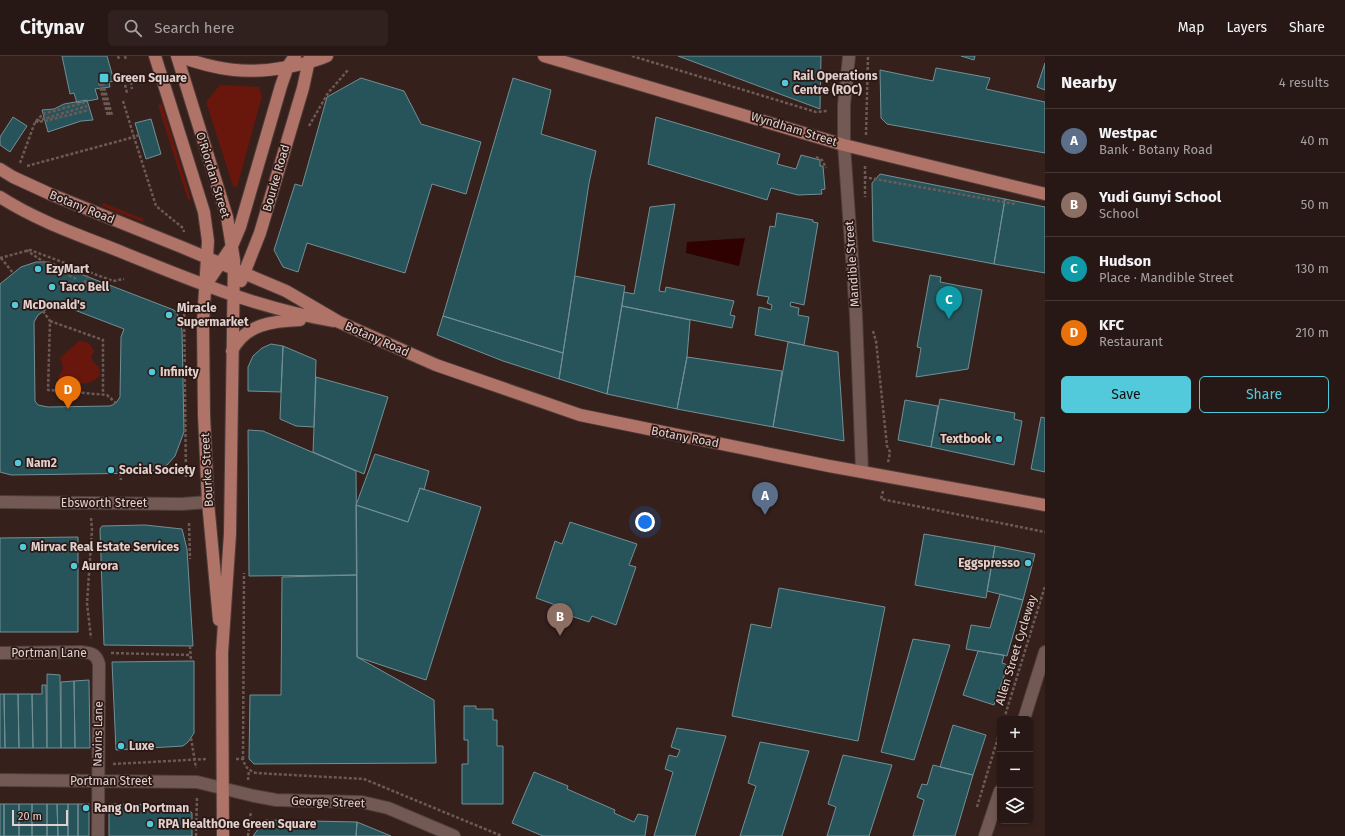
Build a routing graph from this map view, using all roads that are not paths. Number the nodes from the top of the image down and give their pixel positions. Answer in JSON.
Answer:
{"nodes":[{"id":1,"x":155,"y":56,"type":"edge"},
{"id":2,"x":177,"y":56,"type":"edge"},
{"id":3,"x":295,"y":56,"type":"edge"},
{"id":4,"x":327,"y":56,"type":"edge"},
{"id":5,"x":544,"y":56,"type":"edge"},
{"id":6,"x":849,"y":56,"type":"edge"},
{"id":7,"x":310,"y":59,"type":"edge"},
{"id":8,"x":288,"y":66,"type":"junction"},
{"id":9,"x":844,"y":144,"type":"junction"},
{"id":10,"x":0,"y":169,"type":"edge"},
{"id":11,"x":1045,"y":194,"type":"edge"},
{"id":12,"x":0,"y":197,"type":"edge"},
{"id":13,"x":232,"y":246,"type":"junction"},
{"id":14,"x":207,"y":258,"type":"junction"},
{"id":15,"x":222,"y":263,"type":"junction"},
{"id":16,"x":240,"y":271,"type":"junction"},
{"id":17,"x":205,"y":286,"type":"junction"},
{"id":18,"x":234,"y":297,"type":"junction"},
{"id":19,"x":339,"y":322,"type":"junction"},
{"id":20,"x":232,"y":352,"type":"junction"},
{"id":21,"x":862,"y":471,"type":"junction"},
{"id":22,"x":0,"y":502,"type":"edge"},
{"id":23,"x":208,"y":502,"type":"junction"},
{"id":24,"x":1045,"y":504,"type":"edge"},
{"id":25,"x":1045,"y":652,"type":"edge"},
{"id":26,"x":0,"y":653,"type":"edge"},
{"id":27,"x":222,"y":653,"type":"junction"},
{"id":28,"x":97,"y":656,"type":"joint"},
{"id":29,"x":1025,"y":716,"type":"edge"},
{"id":30,"x":0,"y":780,"type":"edge"},
{"id":31,"x":98,"y":782,"type":"junction"},
{"id":32,"x":221,"y":787,"type":"junction"},
{"id":33,"x":997,"y":800,"type":"edge"},
{"id":34,"x":98,"y":836,"type":"edge"},
{"id":35,"x":223,"y":836,"type":"edge"},
{"id":36,"x":454,"y":836,"type":"edge"},
{"id":37,"x":985,"y":836,"type":"edge"}],
"edges":[{"from":1,"to":14,"type":"main road","name":"O'Riordan Street"},
{"from":2,"to":8,"type":"main road"},
{"from":2,"to":13,"type":"main road","name":"O'Riordan Street"},
{"from":3,"to":8,"type":"main road","name":"Bourke Road"},
{"from":4,"to":7,"type":"main road"},
{"from":5,"to":9,"type":"main road","name":"Wyndham Street"},
{"from":6,"to":9,"type":"street","name":"Mandible Street"},
{"from":7,"to":8,"type":"main road"},
{"from":7,"to":16,"type":"main road","name":"Bourke Road"},
{"from":8,"to":13,"type":"main road","name":"Bourke Road"},
{"from":9,"to":11,"type":"main road","name":"Wyndham Street"},
{"from":9,"to":21,"type":"street","name":"Mandible Street"},
{"from":10,"to":14,"type":"main road","name":"Botany Road"},
{"from":12,"to":17,"type":"main road","name":"Botany Road"},
{"from":13,"to":15,"type":"main road","name":"Bourke Road"},
{"from":13,"to":16,"type":"main road","name":"O'Riordan Street"},
{"from":14,"to":15,"type":"main road","name":"Botany Road"},
{"from":14,"to":17,"type":"main road","name":"O'Riordan Street"},
{"from":15,"to":16,"type":"main road","name":"Botany Road"},
{"from":15,"to":17,"type":"main road","name":"Bourke Road"},
{"from":16,"to":18,"type":"main road","name":"Bourke Road"},
{"from":16,"to":19,"type":"main road","name":"Botany Road"},
{"from":17,"to":18,"type":"main road","name":"Botany Road"},
{"from":17,"to":23,"type":"main road","name":"Bourke Street"},
{"from":18,"to":19,"type":"main road","name":"Botany Road"},
{"from":18,"to":20,"type":"main road","name":"Bourke Street"},
{"from":19,"to":20,"type":"main road"},
{"from":19,"to":21,"type":"main road","name":"Botany Road"},
{"from":20,"to":27,"type":"main road","name":"Bourke Street"},
{"from":21,"to":24,"type":"main road","name":"Botany Road"},
{"from":22,"to":23,"type":"street","name":"Ebsworth Street"},
{"from":23,"to":27,"type":"main road","name":"Bourke Street"},
{"from":25,"to":29,"type":"street"},
{"from":26,"to":28,"type":"street","name":"Portman Lane"},
{"from":27,"to":32,"type":"main road","name":"Bourke Street"},
{"from":28,"to":31,"type":"street","name":"Navins Lane"},
{"from":30,"to":31,"type":"street","name":"Portman Street"},
{"from":31,"to":32,"type":"street","name":"Portman Street"},
{"from":31,"to":34,"type":"street","name":"Navins Lane"},
{"from":32,"to":35,"type":"main road","name":"Bourke Street"},
{"from":32,"to":36,"type":"street","name":"George Street"},
{"from":33,"to":37,"type":"street"}]}
